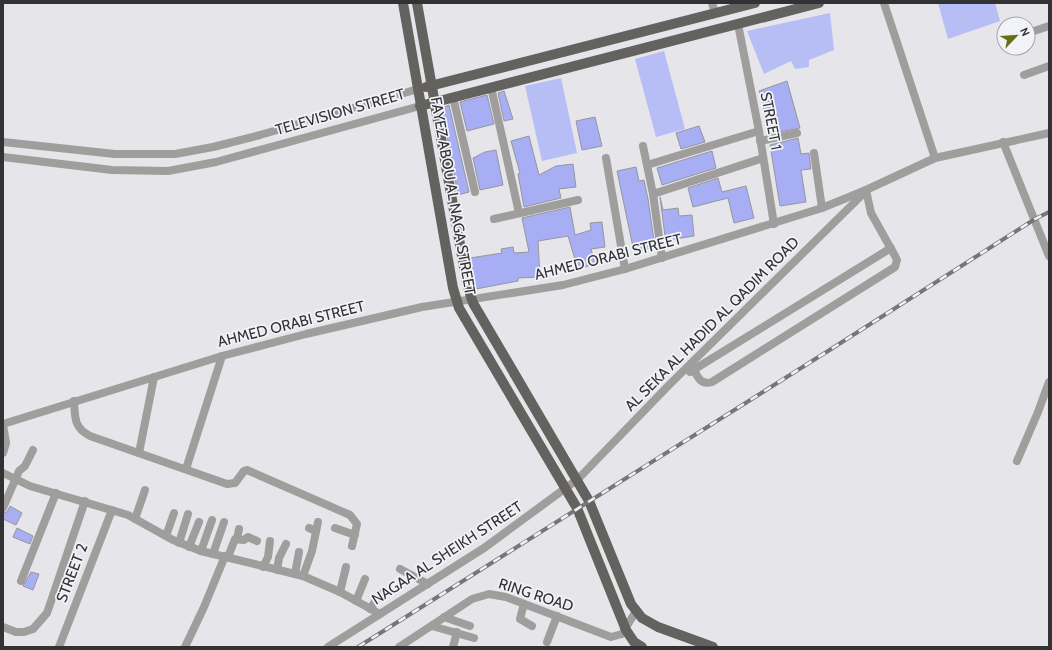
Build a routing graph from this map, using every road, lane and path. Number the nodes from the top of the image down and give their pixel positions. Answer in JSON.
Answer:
{"nodes":[{"id":1,"x":403,"y":3,"type":"edge"},
{"id":2,"x":417,"y":3,"type":"edge"},
{"id":3,"x":712,"y":3,"type":"edge"},
{"id":4,"x":755,"y":3,"type":"edge"},
{"id":5,"x":819,"y":3,"type":"edge"},
{"id":6,"x":884,"y":3,"type":"edge"},
{"id":7,"x":715,"y":13,"type":"junction"},
{"id":8,"x":738,"y":24,"type":"junction"},
{"id":9,"x":1049,"y":26,"type":"edge"},
{"id":10,"x":1036,"y":30,"type":"edge"},
{"id":11,"x":1049,"y":66,"type":"edge"},
{"id":12,"x":1024,"y":75,"type":"dead end"},
{"id":13,"x":433,"y":86,"type":"junction"},
{"id":14,"x":491,"y":87,"type":"junction"},
{"id":15,"x":418,"y":89,"type":"junction"},
{"id":16,"x":453,"y":97,"type":"junction"},
{"id":17,"x":435,"y":102,"type":"junction"},
{"id":18,"x":420,"y":106,"type":"junction"},
{"id":19,"x":759,"y":131,"type":"junction"},
{"id":20,"x":1049,"y":132,"type":"edge"},
{"id":21,"x":798,"y":133,"type":"dead end"},
{"id":22,"x":760,"y":141,"type":"junction"},
{"id":23,"x":3,"y":142,"type":"edge"},
{"id":24,"x":1003,"y":142,"type":"junction"},
{"id":25,"x":643,"y":146,"type":"dead end"},
{"id":26,"x":814,"y":153,"type":"dead end"},
{"id":27,"x":3,"y":157,"type":"edge"},
{"id":28,"x":606,"y":158,"type":"dead end"},
{"id":29,"x":763,"y":158,"type":"junction"},
{"id":30,"x":935,"y":158,"type":"junction"},
{"id":31,"x":647,"y":164,"type":"junction"},
{"id":32,"x":866,"y":190,"type":"junction"},
{"id":33,"x":475,"y":192,"type":"dead end"},
{"id":34,"x":654,"y":194,"type":"junction"},
{"id":35,"x":578,"y":200,"type":"dead end"},
{"id":36,"x":822,"y":208,"type":"junction"},
{"id":37,"x":519,"y":213,"type":"junction"},
{"id":38,"x":494,"y":220,"type":"dead end"},
{"id":39,"x":774,"y":224,"type":"junction"},
{"id":40,"x":891,"y":248,"type":"junction"},
{"id":41,"x":1049,"y":256,"type":"edge"},
{"id":42,"x":662,"y":258,"type":"junction"},
{"id":43,"x":625,"y":269,"type":"junction"},
{"id":44,"x":472,"y":300,"type":"junction"},
{"id":45,"x":456,"y":301,"type":"junction"},
{"id":46,"x":222,"y":356,"type":"junction"},
{"id":47,"x":694,"y":370,"type":"junction"},
{"id":48,"x":154,"y":376,"type":"junction"},
{"id":49,"x":1049,"y":382,"type":"edge"},
{"id":50,"x":669,"y":385,"type":"junction"},
{"id":51,"x":74,"y":401,"type":"junction"},
{"id":52,"x":3,"y":425,"type":"edge"},
{"id":53,"x":33,"y":450,"type":"dead end"},
{"id":54,"x":3,"y":453,"type":"edge"},
{"id":55,"x":139,"y":453,"type":"junction"},
{"id":56,"x":1017,"y":461,"type":"dead end"},
{"id":57,"x":186,"y":469,"type":"junction"},
{"id":58,"x":3,"y":473,"type":"edge"},
{"id":59,"x":15,"y":479,"type":"junction"},
{"id":60,"x":578,"y":479,"type":"junction"},
{"id":61,"x":566,"y":489,"type":"junction"},
{"id":62,"x":145,"y":490,"type":"dead end"},
{"id":63,"x":56,"y":493,"type":"junction"},
{"id":64,"x":85,"y":501,"type":"junction"},
{"id":65,"x":3,"y":508,"type":"edge"},
{"id":66,"x":112,"y":510,"type":"junction"},
{"id":67,"x":174,"y":513,"type":"dead end"},
{"id":68,"x":188,"y":514,"type":"dead end"},
{"id":69,"x":135,"y":519,"type":"junction"},
{"id":70,"x":212,"y":520,"type":"dead end"},
{"id":71,"x":199,"y":522,"type":"dead end"},
{"id":72,"x":224,"y":522,"type":"dead end"},
{"id":73,"x":318,"y":522,"type":"dead end"},
{"id":74,"x":335,"y":528,"type":"dead end"},
{"id":75,"x":239,"y":529,"type":"dead end"},
{"id":76,"x":355,"y":535,"type":"junction"},
{"id":77,"x":166,"y":536,"type":"junction"},
{"id":78,"x":237,"y":539,"type":"junction"},
{"id":79,"x":257,"y":541,"type":"dead end"},
{"id":80,"x":270,"y":541,"type":"dead end"},
{"id":81,"x":179,"y":543,"type":"junction"},
{"id":82,"x":286,"y":544,"type":"dead end"},
{"id":83,"x":352,"y":546,"type":"dead end"},
{"id":84,"x":189,"y":547,"type":"junction"},
{"id":85,"x":201,"y":551,"type":"junction"},
{"id":86,"x":299,"y":552,"type":"dead end"},
{"id":87,"x":213,"y":554,"type":"junction"},
{"id":88,"x":226,"y":557,"type":"junction"},
{"id":89,"x":263,"y":567,"type":"junction"},
{"id":90,"x":346,"y":567,"type":"dead end"},
{"id":91,"x":400,"y":569,"type":"dead end"},
{"id":92,"x":277,"y":570,"type":"junction"},
{"id":93,"x":299,"y":575,"type":"junction"},
{"id":94,"x":365,"y":579,"type":"dead end"},
{"id":95,"x":21,"y":581,"type":"dead end"},
{"id":96,"x":428,"y":584,"type":"junction"},
{"id":97,"x":340,"y":592,"type":"junction"},
{"id":98,"x":380,"y":594,"type":"dead end"},
{"id":99,"x":356,"y":601,"type":"junction"},
{"id":100,"x":524,"y":604,"type":"junction"},
{"id":101,"x":370,"y":609,"type":"junction"},
{"id":102,"x":636,"y":611,"type":"junction"},
{"id":103,"x":380,"y":614,"type":"junction"},
{"id":104,"x":557,"y":616,"type":"junction"},
{"id":105,"x":444,"y":618,"type":"junction"},
{"id":106,"x":432,"y":626,"type":"junction"},
{"id":107,"x":470,"y":626,"type":"dead end"},
{"id":108,"x":532,"y":626,"type":"dead end"},
{"id":109,"x":3,"y":627,"type":"edge"},
{"id":110,"x":626,"y":630,"type":"junction"},
{"id":111,"x":457,"y":632,"type":"junction"},
{"id":112,"x":474,"y":638,"type":"dead end"},
{"id":113,"x":548,"y":642,"type":"dead end"},
{"id":114,"x":59,"y":647,"type":"edge"},
{"id":115,"x":185,"y":647,"type":"edge"},
{"id":116,"x":328,"y":647,"type":"edge"},
{"id":117,"x":399,"y":647,"type":"edge"},
{"id":118,"x":453,"y":647,"type":"edge"},
{"id":119,"x":642,"y":647,"type":"edge"},
{"id":120,"x":713,"y":647,"type":"edge"}],
"edges":[{"from":1,"to":15,"type":"main road","name":"FAYEZ ABOU AL NAGA STREET"},
{"from":2,"to":13,"type":"main road","name":"FAYEZ ABOU AL NAGA STREET"},
{"from":3,"to":7,"type":"street"},
{"from":4,"to":7,"type":"main road","name":"TELEVISION STREET"},
{"from":5,"to":8,"type":"main road","name":"TELEVISION STREET"},
{"from":6,"to":30,"type":"street"},
{"from":7,"to":13,"type":"main road","name":"TELEVISION STREET"},
{"from":8,"to":14,"type":"main road","name":"TELEVISION STREET"},
{"from":8,"to":19,"type":"street","name":"STREET 1"},
{"from":9,"to":10,"type":"street"},
{"from":11,"to":12,"type":"street"},
{"from":13,"to":15,"type":"main road","name":"TELEVISION STREET"},
{"from":13,"to":17,"type":"main road","name":"FAYEZ ABOU AL NAGA STREET"},
{"from":14,"to":16,"type":"main road","name":"TELEVISION STREET"},
{"from":14,"to":37,"type":"street"},
{"from":15,"to":18,"type":"main road","name":"FAYEZ ABOU AL NAGA STREET"},
{"from":15,"to":23,"type":"street","name":"TELEVISION STREET"},
{"from":16,"to":17,"type":"main road","name":"TELEVISION STREET"},
{"from":16,"to":33,"type":"street"},
{"from":17,"to":18,"type":"main road","name":"TELEVISION STREET"},
{"from":17,"to":44,"type":"main road","name":"FAYEZ ABOU AL NAGA STREET"},
{"from":18,"to":27,"type":"street","name":"TELEVISION STREET"},
{"from":18,"to":45,"type":"main road","name":"FAYEZ ABOU AL NAGA STREET"},
{"from":19,"to":22,"type":"street","name":"STREET 1"},
{"from":19,"to":31,"type":"street"},
{"from":20,"to":24,"type":"street","name":"AHMED ORABI STREET"},
{"from":21,"to":22,"type":"street"},
{"from":22,"to":29,"type":"street","name":"STREET 1"},
{"from":24,"to":30,"type":"street","name":"AHMED ORABI STREET"},
{"from":24,"to":41,"type":"street"},
{"from":25,"to":31,"type":"street"},
{"from":26,"to":36,"type":"street"},
{"from":28,"to":43,"type":"street"},
{"from":29,"to":34,"type":"street"},
{"from":29,"to":39,"type":"street","name":"STREET 1"},
{"from":30,"to":32,"type":"street","name":"AHMED ORABI STREET"},
{"from":31,"to":34,"type":"street"},
{"from":32,"to":36,"type":"street","name":"AHMED ORABI STREET"},
{"from":32,"to":40,"type":"street"},
{"from":32,"to":50,"type":"street","name":"AL SEKA AL HADID AL QADIM ROAD"},
{"from":34,"to":42,"type":"street"},
{"from":35,"to":37,"type":"street"},
{"from":36,"to":39,"type":"street","name":"AHMED ORABI STREET"},
{"from":37,"to":38,"type":"street"},
{"from":39,"to":42,"type":"street","name":"AHMED ORABI STREET"},
{"from":40,"to":47,"type":"street"},
{"from":40,"to":47,"type":"street"},
{"from":42,"to":43,"type":"street","name":"AHMED ORABI STREET"},
{"from":43,"to":44,"type":"street","name":"AHMED ORABI STREET"},
{"from":44,"to":45,"type":"street","name":"AHMED ORABI STREET"},
{"from":44,"to":60,"type":"main road","name":"FAYEZ ABOU AL NAGA STREET"},
{"from":45,"to":46,"type":"street","name":"AHMED ORABI STREET"},
{"from":45,"to":61,"type":"main road","name":"FAYEZ ABOU AL NAGA STREET"},
{"from":46,"to":48,"type":"street","name":"AHMED ORABI STREET"},
{"from":46,"to":57,"type":"street"},
{"from":47,"to":50,"type":"street"},
{"from":48,"to":51,"type":"street","name":"AHMED ORABI STREET"},
{"from":48,"to":55,"type":"street"},
{"from":49,"to":56,"type":"street"},
{"from":50,"to":60,"type":"street","name":"AL SEKA AL HADID AL QADIM ROAD"},
{"from":51,"to":52,"type":"street","name":"AHMED ORABI STREET"},
{"from":51,"to":55,"type":"street"},
{"from":52,"to":54,"type":"street"},
{"from":53,"to":59,"type":"street"},
{"from":55,"to":57,"type":"street"},
{"from":57,"to":76,"type":"street"},
{"from":58,"to":59,"type":"street"},
{"from":59,"to":63,"type":"street"},
{"from":59,"to":65,"type":"street"},
{"from":60,"to":61,"type":"street","name":"NAGAA AL SHEIKH STREET"},
{"from":60,"to":102,"type":"main road","name":"FAYEZ ABOU AL NAGA STREET"},
{"from":61,"to":96,"type":"street","name":"NAGAA AL SHEIKH STREET"},
{"from":61,"to":110,"type":"main road","name":"FAYEZ ABOU AL NAGA STREET"},
{"from":62,"to":69,"type":"street"},
{"from":63,"to":64,"type":"street"},
{"from":63,"to":95,"type":"street"},
{"from":64,"to":66,"type":"street"},
{"from":64,"to":109,"type":"street"},
{"from":66,"to":69,"type":"street"},
{"from":66,"to":114,"type":"street","name":"STREET 2"},
{"from":67,"to":77,"type":"street"},
{"from":68,"to":81,"type":"street"},
{"from":69,"to":77,"type":"street"},
{"from":70,"to":85,"type":"street"},
{"from":71,"to":84,"type":"street"},
{"from":72,"to":87,"type":"street"},
{"from":73,"to":93,"type":"street"},
{"from":74,"to":76,"type":"street"},
{"from":75,"to":78,"type":"street"},
{"from":76,"to":83,"type":"street"},
{"from":77,"to":81,"type":"street"},
{"from":78,"to":79,"type":"street"},
{"from":78,"to":88,"type":"street"},
{"from":80,"to":89,"type":"street"},
{"from":81,"to":84,"type":"street"},
{"from":82,"to":92,"type":"street"},
{"from":84,"to":85,"type":"street"},
{"from":85,"to":87,"type":"street"},
{"from":86,"to":93,"type":"street"},
{"from":87,"to":88,"type":"street"},
{"from":88,"to":89,"type":"street"},
{"from":88,"to":115,"type":"street"},
{"from":89,"to":92,"type":"street"},
{"from":90,"to":97,"type":"street"},
{"from":91,"to":96,"type":"street"},
{"from":92,"to":93,"type":"street"},
{"from":93,"to":97,"type":"street"},
{"from":94,"to":99,"type":"street"},
{"from":96,"to":103,"type":"street","name":"NAGAA AL SHEIKH STREET"},
{"from":97,"to":99,"type":"street"},
{"from":98,"to":101,"type":"street"},
{"from":99,"to":101,"type":"street"},
{"from":100,"to":104,"type":"street","name":"RING ROAD"},
{"from":100,"to":105,"type":"street","name":"RING ROAD"},
{"from":100,"to":108,"type":"street"},
{"from":101,"to":103,"type":"street"},
{"from":102,"to":110,"type":"street"},
{"from":102,"to":120,"type":"main road"},
{"from":103,"to":116,"type":"street","name":"NAGAA AL SHEIKH STREET"},
{"from":104,"to":110,"type":"street","name":"RING ROAD"},
{"from":104,"to":113,"type":"street"},
{"from":105,"to":106,"type":"street","name":"RING ROAD"},
{"from":105,"to":107,"type":"street"},
{"from":106,"to":111,"type":"street"},
{"from":106,"to":117,"type":"street","name":"RING ROAD"},
{"from":110,"to":119,"type":"main road"},
{"from":111,"to":112,"type":"street"},
{"from":111,"to":118,"type":"street"}]}
